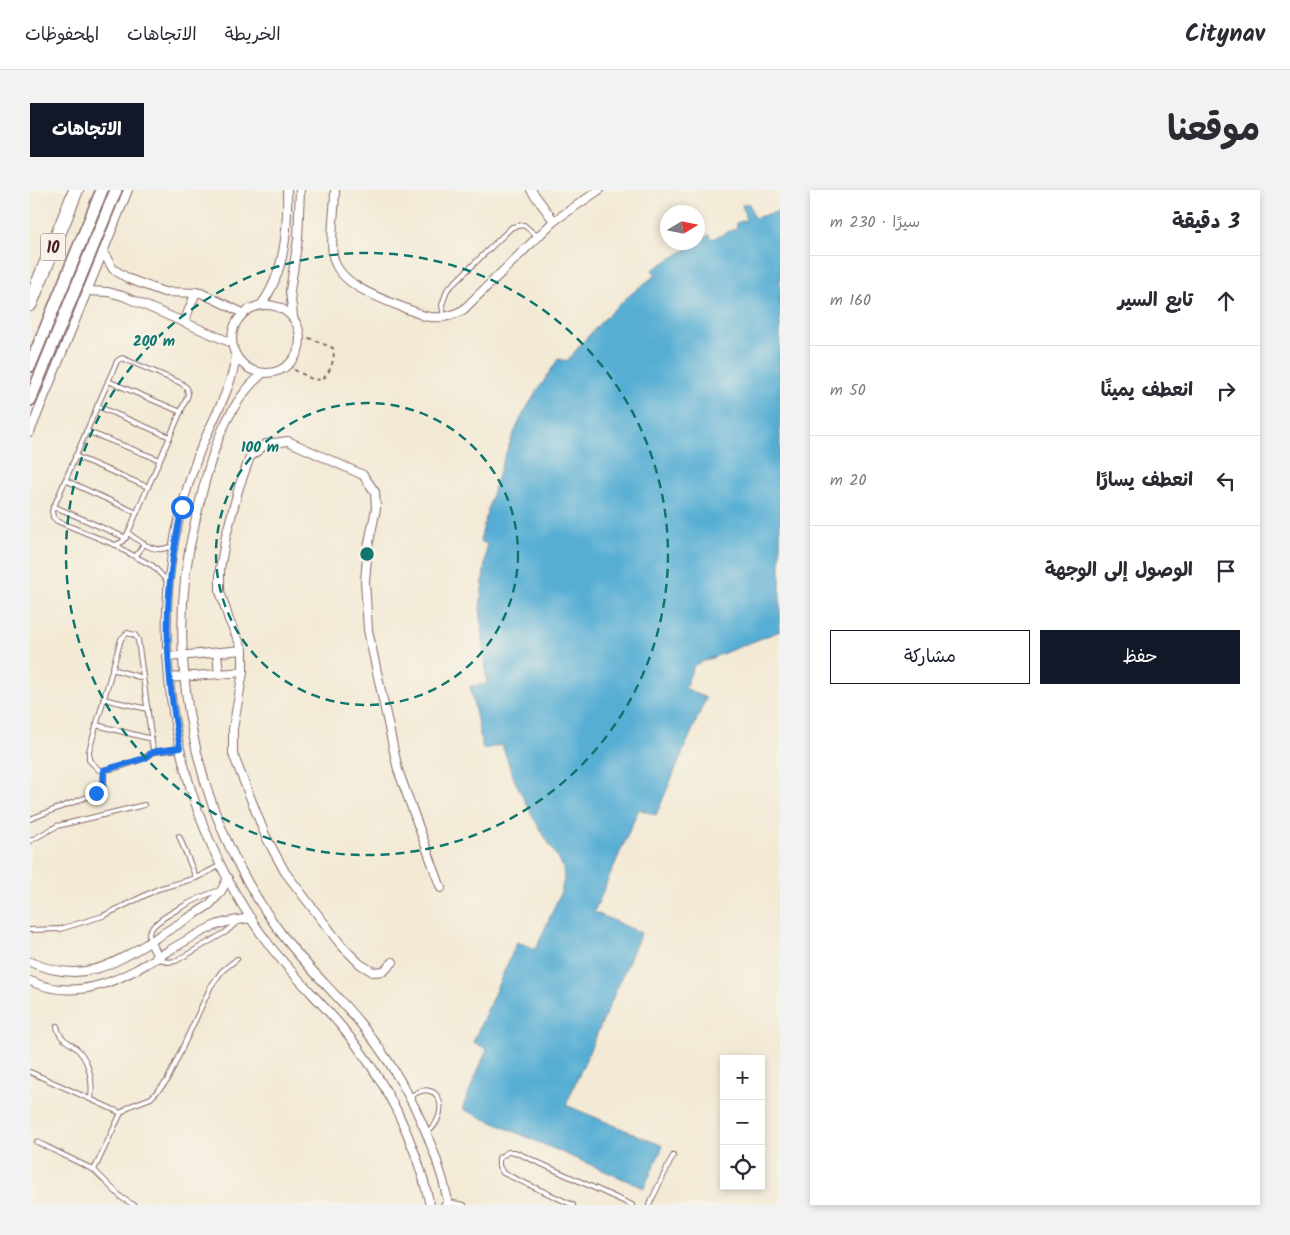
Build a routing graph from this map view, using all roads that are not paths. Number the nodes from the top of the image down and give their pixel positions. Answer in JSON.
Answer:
{"nodes":[{"id":1,"x":76,"y":190,"type":"edge"},
{"id":2,"x":102,"y":190,"type":"edge"},
{"id":3,"x":116,"y":190,"type":"edge"},
{"id":4,"x":128,"y":190,"type":"edge"},
{"id":5,"x":287,"y":190,"type":"edge"},
{"id":6,"x":300,"y":190,"type":"edge"},
{"id":7,"x":335,"y":190,"type":"edge"},
{"id":8,"x":531,"y":190,"type":"edge"},
{"id":9,"x":599,"y":190,"type":"edge"},
{"id":10,"x":554,"y":221,"type":"junction"},
{"id":11,"x":538,"y":237,"type":"junction"},
{"id":12,"x":98,"y":250,"type":"junction"},
{"id":13,"x":278,"y":274,"type":"junction"},
{"id":14,"x":292,"y":277,"type":"junction"},
{"id":15,"x":87,"y":291,"type":"junction"},
{"id":16,"x":196,"y":292,"type":"junction"},
{"id":17,"x":30,"y":304,"type":"edge"},
{"id":18,"x":261,"y":305,"type":"junction"},
{"id":19,"x":243,"y":313,"type":"junction"},
{"id":20,"x":293,"y":318,"type":"junction"},
{"id":21,"x":444,"y":318,"type":"junction"},
{"id":22,"x":184,"y":322,"type":"junction"},
{"id":23,"x":232,"y":342,"type":"junction"},
{"id":24,"x":236,"y":356,"type":"junction"},
{"id":25,"x":30,"y":366,"type":"edge"},
{"id":26,"x":263,"y":373,"type":"junction"},
{"id":27,"x":108,"y":381,"type":"junction"},
{"id":28,"x":30,"y":400,"type":"edge"},
{"id":29,"x":97,"y":406,"type":"junction"},
{"id":30,"x":181,"y":412,"type":"junction"},
{"id":31,"x":86,"y":431,"type":"junction"},
{"id":32,"x":30,"y":432,"type":"edge"},
{"id":33,"x":170,"y":437,"type":"junction"},
{"id":34,"x":75,"y":456,"type":"junction"},
{"id":35,"x":160,"y":460,"type":"junction"},
{"id":36,"x":65,"y":480,"type":"junction"},
{"id":37,"x":148,"y":487,"type":"junction"},
{"id":38,"x":54,"y":506,"type":"junction"},
{"id":39,"x":137,"y":513,"type":"junction"},
{"id":40,"x":127,"y":536,"type":"junction"},
{"id":41,"x":117,"y":544,"type":"junction"},
{"id":42,"x":144,"y":544,"type":"junction"},
{"id":43,"x":174,"y":545,"type":"junction"},
{"id":44,"x":136,"y":556,"type":"junction"},
{"id":45,"x":169,"y":582,"type":"junction"},
{"id":46,"x":242,"y":650,"type":"junction"},
{"id":47,"x":217,"y":652,"type":"junction"},
{"id":48,"x":184,"y":656,"type":"junction"},
{"id":49,"x":167,"y":657,"type":"junction"},
{"id":50,"x":112,"y":669,"type":"junction"},
{"id":51,"x":243,"y":672,"type":"junction"},
{"id":52,"x":219,"y":675,"type":"junction"},
{"id":53,"x":185,"y":677,"type":"junction"},
{"id":54,"x":143,"y":678,"type":"junction"},
{"id":55,"x":169,"y":678,"type":"junction"},
{"id":56,"x":103,"y":700,"type":"junction"},
{"id":57,"x":148,"y":709,"type":"junction"},
{"id":58,"x":96,"y":726,"type":"junction"},
{"id":59,"x":152,"y":739,"type":"junction"},
{"id":60,"x":180,"y":748,"type":"junction"},
{"id":61,"x":152,"y":752,"type":"junction"},
{"id":62,"x":104,"y":770,"type":"junction"},
{"id":63,"x":144,"y":805,"type":"dead end"},
{"id":64,"x":213,"y":807,"type":"junction"},
{"id":65,"x":199,"y":813,"type":"junction"},
{"id":66,"x":30,"y":818,"type":"edge"},
{"id":67,"x":179,"y":836,"type":"dead end"},
{"id":68,"x":30,"y":841,"type":"edge"},
{"id":69,"x":238,"y":863,"type":"junction"},
{"id":70,"x":224,"y":872,"type":"junction"},
{"id":71,"x":196,"y":878,"type":"junction"},
{"id":72,"x":441,"y":888,"type":"dead end"},
{"id":73,"x":222,"y":889,"type":"junction"},
{"id":74,"x":251,"y":918,"type":"junction"},
{"id":75,"x":30,"y":930,"type":"edge"},
{"id":76,"x":150,"y":941,"type":"junction"},
{"id":77,"x":292,"y":948,"type":"junction"},
{"id":78,"x":159,"y":958,"type":"junction"},
{"id":79,"x":279,"y":958,"type":"junction"},
{"id":80,"x":237,"y":959,"type":"dead end"},
{"id":81,"x":30,"y":962,"type":"edge"},
{"id":82,"x":392,"y":962,"type":"dead end"},
{"id":83,"x":30,"y":981,"type":"edge"},
{"id":84,"x":57,"y":1026,"type":"dead end"},
{"id":85,"x":30,"y":1072,"type":"edge"},
{"id":86,"x":409,"y":1098,"type":"junction"},
{"id":87,"x":92,"y":1100,"type":"junction"},
{"id":88,"x":121,"y":1113,"type":"junction"},
{"id":89,"x":427,"y":1133,"type":"junction"},
{"id":90,"x":37,"y":1142,"type":"dead end"},
{"id":91,"x":673,"y":1156,"type":"dead end"},
{"id":92,"x":94,"y":1170,"type":"junction"},
{"id":93,"x":134,"y":1205,"type":"edge"},
{"id":94,"x":430,"y":1205,"type":"edge"},
{"id":95,"x":447,"y":1205,"type":"edge"},
{"id":96,"x":464,"y":1205,"type":"edge"},
{"id":97,"x":573,"y":1205,"type":"edge"},
{"id":98,"x":632,"y":1205,"type":"edge"},
{"id":99,"x":649,"y":1205,"type":"edge"}],
"edges":[{"from":1,"to":17,"type":"highway","number":"10"},
{"from":2,"to":25,"type":"main road"},
{"from":3,"to":12,"type":"main road"},
{"from":4,"to":12,"type":"street"},
{"from":5,"to":13,"type":"street"},
{"from":6,"to":14,"type":"street"},
{"from":7,"to":21,"type":"street"},
{"from":8,"to":10,"type":"street"},
{"from":9,"to":10,"type":"street"},
{"from":10,"to":11,"type":"street"},
{"from":11,"to":21,"type":"street"},
{"from":11,"to":21,"type":"lane"},
{"from":12,"to":15,"type":"street"},
{"from":12,"to":16,"type":"street"},
{"from":12,"to":28,"type":"main road"},
{"from":13,"to":14,"type":"street"},
{"from":13,"to":18,"type":"street"},
{"from":14,"to":20,"type":"street"},
{"from":15,"to":22,"type":"street"},
{"from":15,"to":32,"type":"street"},
{"from":16,"to":19,"type":"street"},
{"from":16,"to":22,"type":"street"},
{"from":18,"to":19,"type":"street"},
{"from":18,"to":20,"type":"street"},
{"from":19,"to":23,"type":"street"},
{"from":20,"to":26,"type":"street"},
{"from":22,"to":23,"type":"street"},
{"from":23,"to":24,"type":"street"},
{"from":24,"to":26,"type":"street"},
{"from":24,"to":43,"type":"street"},
{"from":26,"to":48,"type":"street"},
{"from":27,"to":29,"type":"lane"},
{"from":27,"to":30,"type":"lane"},
{"from":27,"to":30,"type":"lane"},
{"from":29,"to":31,"type":"lane"},
{"from":29,"to":33,"type":"lane"},
{"from":30,"to":33,"type":"lane"},
{"from":31,"to":34,"type":"lane"},
{"from":31,"to":35,"type":"lane"},
{"from":33,"to":35,"type":"lane"},
{"from":34,"to":36,"type":"lane"},
{"from":34,"to":37,"type":"lane"},
{"from":35,"to":37,"type":"lane"},
{"from":36,"to":38,"type":"lane"},
{"from":36,"to":39,"type":"lane"},
{"from":37,"to":39,"type":"lane"},
{"from":38,"to":40,"type":"lane"},
{"from":38,"to":41,"type":"lane"},
{"from":39,"to":40,"type":"lane"},
{"from":40,"to":41,"type":"lane"},
{"from":40,"to":42,"type":"lane"},
{"from":41,"to":44,"type":"lane"},
{"from":42,"to":43,"type":"lane"},
{"from":42,"to":44,"type":"lane"},
{"from":43,"to":45,"type":"street"},
{"from":44,"to":45,"type":"lane"},
{"from":45,"to":49,"type":"street"},
{"from":46,"to":47,"type":"street"},
{"from":46,"to":51,"type":"street"},
{"from":46,"to":72,"type":"street"},
{"from":47,"to":48,"type":"street"},
{"from":47,"to":52,"type":"street"},
{"from":48,"to":49,"type":"street"},
{"from":48,"to":53,"type":"street"},
{"from":49,"to":55,"type":"street"},
{"from":50,"to":54,"type":"lane"},
{"from":50,"to":54,"type":"lane"},
{"from":50,"to":56,"type":"lane"},
{"from":51,"to":52,"type":"street"},
{"from":51,"to":82,"type":"street"},
{"from":52,"to":53,"type":"street"},
{"from":53,"to":55,"type":"street"},
{"from":53,"to":64,"type":"street"},
{"from":54,"to":57,"type":"lane"},
{"from":55,"to":60,"type":"street"},
{"from":56,"to":57,"type":"lane"},
{"from":56,"to":58,"type":"lane"},
{"from":57,"to":59,"type":"lane"},
{"from":58,"to":59,"type":"lane"},
{"from":58,"to":62,"type":"lane"},
{"from":59,"to":61,"type":"lane"},
{"from":60,"to":61,"type":"lane"},
{"from":60,"to":65,"type":"street"},
{"from":61,"to":62,"type":"lane"},
{"from":62,"to":66,"type":"lane"},
{"from":63,"to":68,"type":"lane"},
{"from":64,"to":65,"type":"street"},
{"from":64,"to":69,"type":"street"},
{"from":65,"to":70,"type":"street"},
{"from":67,"to":71,"type":"lane"},
{"from":69,"to":70,"type":"street"},
{"from":69,"to":77,"type":"street"},
{"from":70,"to":71,"type":"lane"},
{"from":70,"to":73,"type":"street"},
{"from":70,"to":74,"type":"street"},
{"from":71,"to":75,"type":"lane"},
{"from":73,"to":76,"type":"street"},
{"from":73,"to":76,"type":"lane"},
{"from":74,"to":78,"type":"street"},
{"from":74,"to":79,"type":"street"},
{"from":76,"to":78,"type":"street"},
{"from":76,"to":81,"type":"street"},
{"from":77,"to":79,"type":"street"},
{"from":77,"to":86,"type":"street"},
{"from":78,"to":83,"type":"street"},
{"from":79,"to":94,"type":"street"},
{"from":80,"to":88,"type":"lane"},
{"from":84,"to":87,"type":"lane"},
{"from":85,"to":87,"type":"lane"},
{"from":86,"to":89,"type":"street"},
{"from":86,"to":89,"type":"lane"},
{"from":87,"to":88,"type":"lane"},
{"from":88,"to":92,"type":"lane"},
{"from":89,"to":95,"type":"street"},
{"from":90,"to":92,"type":"lane"},
{"from":91,"to":99,"type":"lane"},
{"from":92,"to":93,"type":"lane"},
{"from":95,"to":96,"type":"lane"},
{"from":97,"to":98,"type":"lane"}]}
